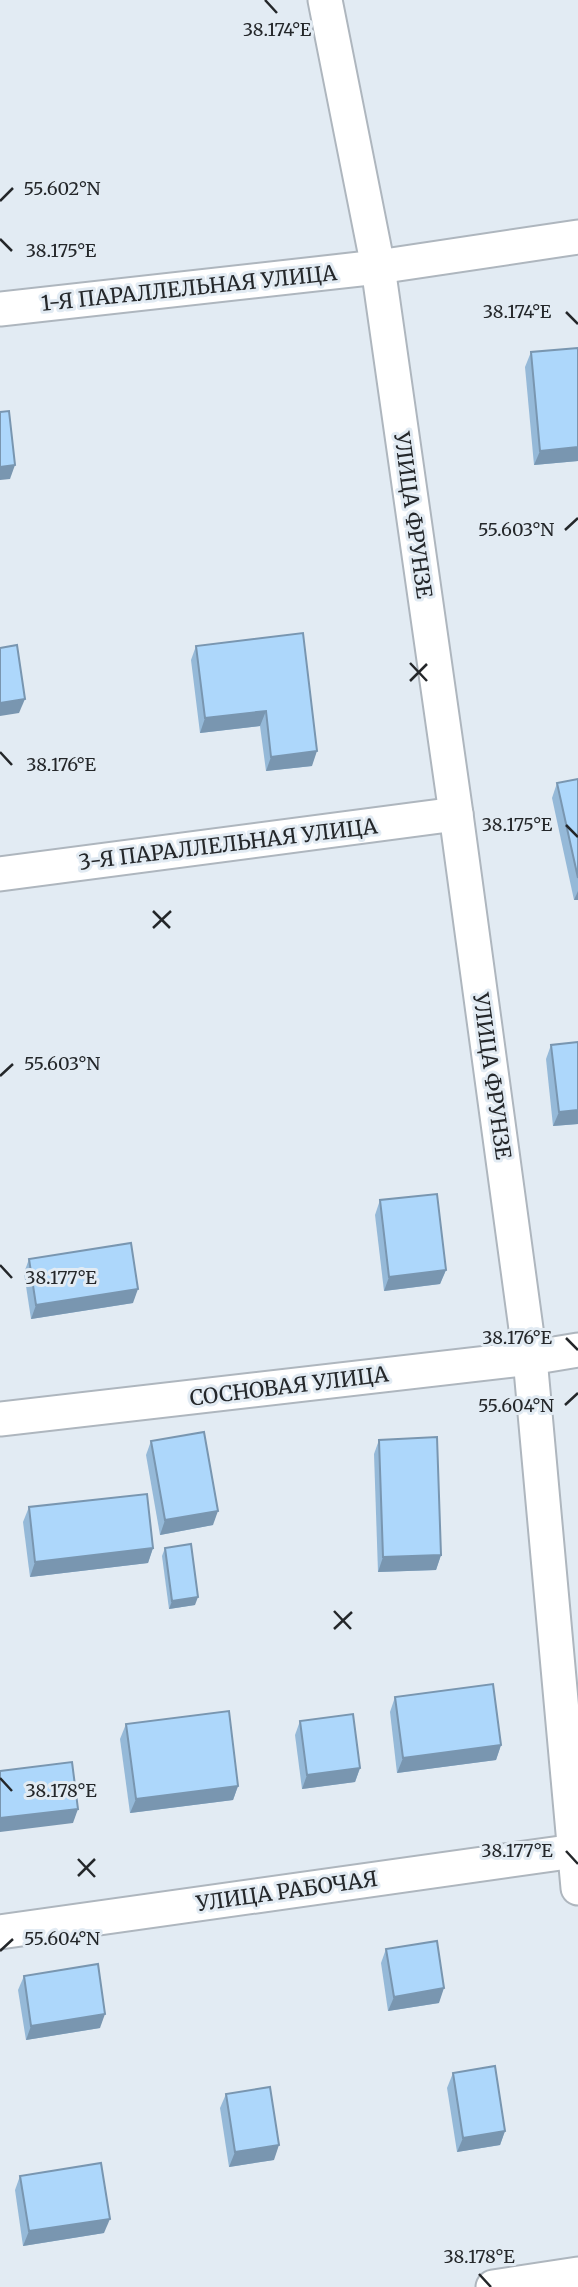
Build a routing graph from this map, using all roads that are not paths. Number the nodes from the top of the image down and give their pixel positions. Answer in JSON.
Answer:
{"nodes":[{"id":1,"x":325,"y":0,"type":"edge"},
{"id":2,"x":578,"y":237,"type":"edge"},
{"id":3,"x":378,"y":267,"type":"junction"},
{"id":4,"x":0,"y":309,"type":"edge"},
{"id":5,"x":456,"y":814,"type":"junction"},
{"id":6,"x":0,"y":874,"type":"edge"},
{"id":7,"x":578,"y":1350,"type":"edge"},
{"id":8,"x":530,"y":1358,"type":"junction"},
{"id":9,"x":0,"y":1419,"type":"edge"},
{"id":10,"x":575,"y":1851,"type":"junction"},
{"id":11,"x":578,"y":1888,"type":"edge"},
{"id":12,"x":0,"y":1931,"type":"edge"},
{"id":13,"x":578,"y":2274,"type":"edge"},
{"id":14,"x":493,"y":2287,"type":"edge"}],
"edges":[{"from":1,"to":3,"type":"street","name":"УЛИЦА ФРУНЗЕ"},
{"from":2,"to":3,"type":"street","name":"1-Я ПАРАЛЛЕЛЬНАЯ УЛИЦА"},
{"from":3,"to":4,"type":"street","name":"1-Я ПАРАЛЛЕЛЬНАЯ УЛИЦА"},
{"from":3,"to":5,"type":"street","name":"УЛИЦА ФРУНЗЕ"},
{"from":5,"to":6,"type":"street","name":"3-Я ПАРАЛЛЕЛЬНАЯ УЛИЦА"},
{"from":5,"to":8,"type":"street","name":"УЛИЦА ФРУНЗЕ"},
{"from":7,"to":8,"type":"street","name":"СОСНОВАЯ УЛИЦА"},
{"from":8,"to":9,"type":"street","name":"СОСНОВАЯ УЛИЦА"},
{"from":8,"to":10,"type":"street","name":"УЛИЦА ФРУНЗЕ"},
{"from":10,"to":11,"type":"street","name":"УЛИЦА ФРУНЗЕ"},
{"from":10,"to":12,"type":"street","name":"УЛИЦА РАБОЧАЯ"},
{"from":13,"to":14,"type":"street"}]}
